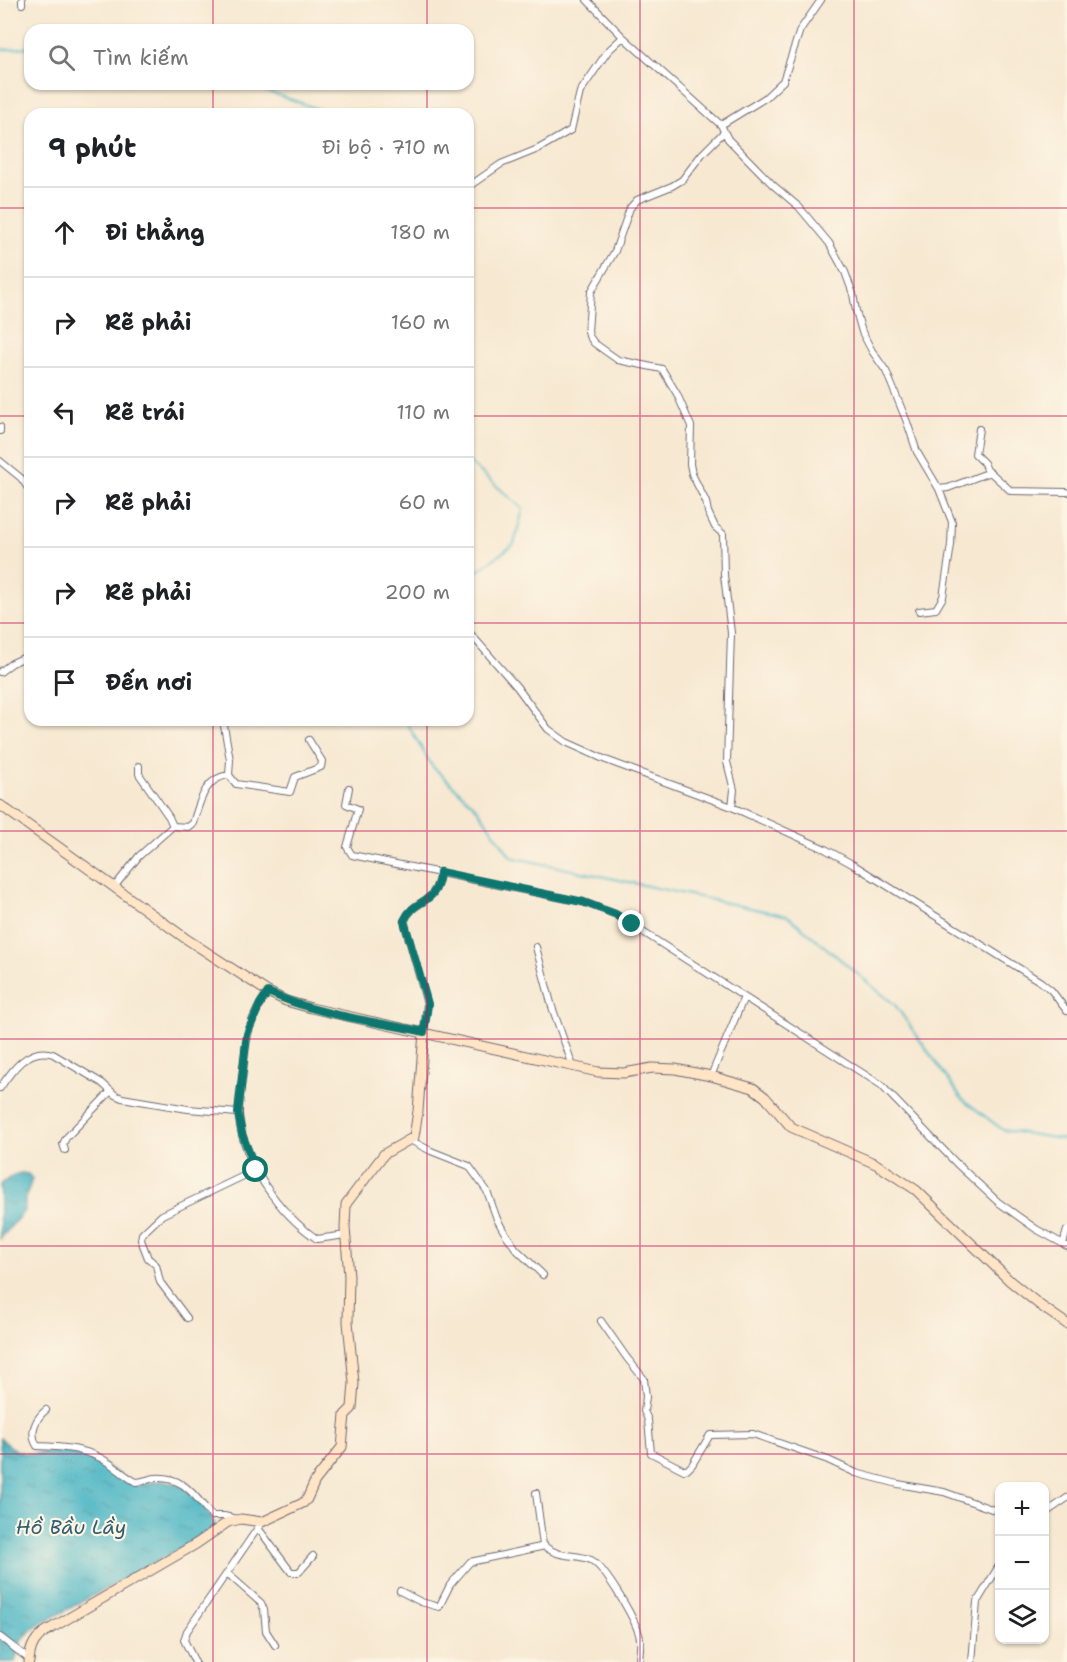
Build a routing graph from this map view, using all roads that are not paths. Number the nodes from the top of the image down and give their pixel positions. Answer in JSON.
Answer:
{"nodes":[{"id":1,"x":587,"y":0,"type":"edge"},
{"id":2,"x":821,"y":0,"type":"edge"},
{"id":3,"x":622,"y":37,"type":"junction"},
{"id":4,"x":722,"y":129,"type":"junction"},
{"id":5,"x":474,"y":183,"type":"edge"},
{"id":6,"x":979,"y":429,"type":"dead end"},
{"id":7,"x":0,"y":461,"type":"edge"},
{"id":8,"x":988,"y":472,"type":"junction"},
{"id":9,"x":24,"y":482,"type":"edge"},
{"id":10,"x":939,"y":489,"type":"junction"},
{"id":11,"x":1067,"y":492,"type":"edge"},
{"id":12,"x":919,"y":611,"type":"dead end"},
{"id":13,"x":474,"y":639,"type":"edge"},
{"id":14,"x":24,"y":658,"type":"edge"},
{"id":15,"x":0,"y":672,"type":"edge"},
{"id":16,"x":224,"y":726,"type":"edge"},
{"id":17,"x":309,"y":740,"type":"dead end"},
{"id":18,"x":139,"y":766,"type":"dead end"},
{"id":19,"x":229,"y":775,"type":"junction"},
{"id":20,"x":349,"y":788,"type":"dead end"},
{"id":21,"x":0,"y":805,"type":"edge"},
{"id":22,"x":732,"y":807,"type":"junction"},
{"id":23,"x":173,"y":826,"type":"junction"},
{"id":24,"x":440,"y":872,"type":"junction"},
{"id":25,"x":115,"y":886,"type":"junction"},
{"id":26,"x":536,"y":947,"type":"dead end"},
{"id":27,"x":268,"y":992,"type":"junction"},
{"id":28,"x":744,"y":997,"type":"junction"},
{"id":29,"x":1067,"y":1011,"type":"edge"},
{"id":30,"x":424,"y":1032,"type":"junction"},
{"id":31,"x":573,"y":1066,"type":"junction"},
{"id":32,"x":711,"y":1076,"type":"junction"},
{"id":33,"x":0,"y":1088,"type":"edge"},
{"id":34,"x":111,"y":1091,"type":"junction"},
{"id":35,"x":238,"y":1113,"type":"junction"},
{"id":36,"x":410,"y":1140,"type":"junction"},
{"id":37,"x":65,"y":1150,"type":"dead end"},
{"id":38,"x":256,"y":1170,"type":"junction"},
{"id":39,"x":1067,"y":1230,"type":"edge"},
{"id":40,"x":346,"y":1235,"type":"junction"},
{"id":41,"x":1065,"y":1245,"type":"edge"},
{"id":42,"x":543,"y":1275,"type":"dead end"},
{"id":43,"x":187,"y":1318,"type":"dead end"},
{"id":44,"x":601,"y":1322,"type":"dead end"},
{"id":45,"x":1067,"y":1324,"type":"edge"},
{"id":46,"x":46,"y":1410,"type":"dead end"},
{"id":47,"x":536,"y":1492,"type":"dead end"},
{"id":48,"x":1067,"y":1498,"type":"edge"},
{"id":49,"x":995,"y":1510,"type":"edge"},
{"id":50,"x":1049,"y":1511,"type":"edge"},
{"id":51,"x":237,"y":1519,"type":"junction"},
{"id":52,"x":260,"y":1525,"type":"junction"},
{"id":53,"x":545,"y":1546,"type":"junction"},
{"id":54,"x":313,"y":1556,"type":"dead end"},
{"id":55,"x":995,"y":1571,"type":"edge"},
{"id":56,"x":227,"y":1573,"type":"junction"},
{"id":57,"x":399,"y":1591,"type":"dead end"},
{"id":58,"x":0,"y":1637,"type":"edge"},
{"id":59,"x":275,"y":1645,"type":"dead end"},
{"id":60,"x":29,"y":1660,"type":"edge"},
{"id":61,"x":195,"y":1662,"type":"edge"},
{"id":62,"x":639,"y":1662,"type":"edge"},
{"id":63,"x":972,"y":1662,"type":"edge"}],
"edges":[{"from":1,"to":3,"type":"street"},
{"from":2,"to":4,"type":"street"},
{"from":3,"to":4,"type":"street"},
{"from":3,"to":5,"type":"street"},
{"from":4,"to":10,"type":"street"},
{"from":4,"to":22,"type":"street"},
{"from":6,"to":8,"type":"street"},
{"from":7,"to":9,"type":"street"},
{"from":8,"to":10,"type":"street"},
{"from":8,"to":11,"type":"street"},
{"from":10,"to":12,"type":"street"},
{"from":13,"to":22,"type":"street"},
{"from":14,"to":15,"type":"street"},
{"from":16,"to":19,"type":"street"},
{"from":17,"to":19,"type":"street"},
{"from":18,"to":23,"type":"street"},
{"from":19,"to":23,"type":"street"},
{"from":20,"to":24,"type":"street"},
{"from":21,"to":25,"type":"street"},
{"from":22,"to":29,"type":"street"},
{"from":23,"to":25,"type":"street"},
{"from":24,"to":28,"type":"street"},
{"from":24,"to":30,"type":"street"},
{"from":25,"to":27,"type":"street"},
{"from":26,"to":31,"type":"street"},
{"from":27,"to":30,"type":"street"},
{"from":27,"to":35,"type":"street"},
{"from":28,"to":32,"type":"street"},
{"from":28,"to":41,"type":"street"},
{"from":30,"to":31,"type":"street"},
{"from":30,"to":36,"type":"street"},
{"from":31,"to":32,"type":"street"},
{"from":32,"to":45,"type":"street"},
{"from":33,"to":34,"type":"street"},
{"from":34,"to":35,"type":"street"},
{"from":34,"to":37,"type":"street"},
{"from":35,"to":38,"type":"street"},
{"from":36,"to":40,"type":"street"},
{"from":36,"to":42,"type":"street"},
{"from":38,"to":40,"type":"street"},
{"from":38,"to":43,"type":"street"},
{"from":39,"to":41,"type":"street"},
{"from":40,"to":52,"type":"street"},
{"from":44,"to":49,"type":"street"},
{"from":46,"to":51,"type":"street"},
{"from":47,"to":53,"type":"street"},
{"from":48,"to":50,"type":"street"},
{"from":51,"to":52,"type":"street"},
{"from":51,"to":60,"type":"street"},
{"from":52,"to":54,"type":"street"},
{"from":52,"to":56,"type":"street"},
{"from":53,"to":57,"type":"street"},
{"from":53,"to":62,"type":"street"},
{"from":55,"to":63,"type":"street"},
{"from":56,"to":59,"type":"street"},
{"from":56,"to":61,"type":"street"},
{"from":58,"to":60,"type":"street"}]}
